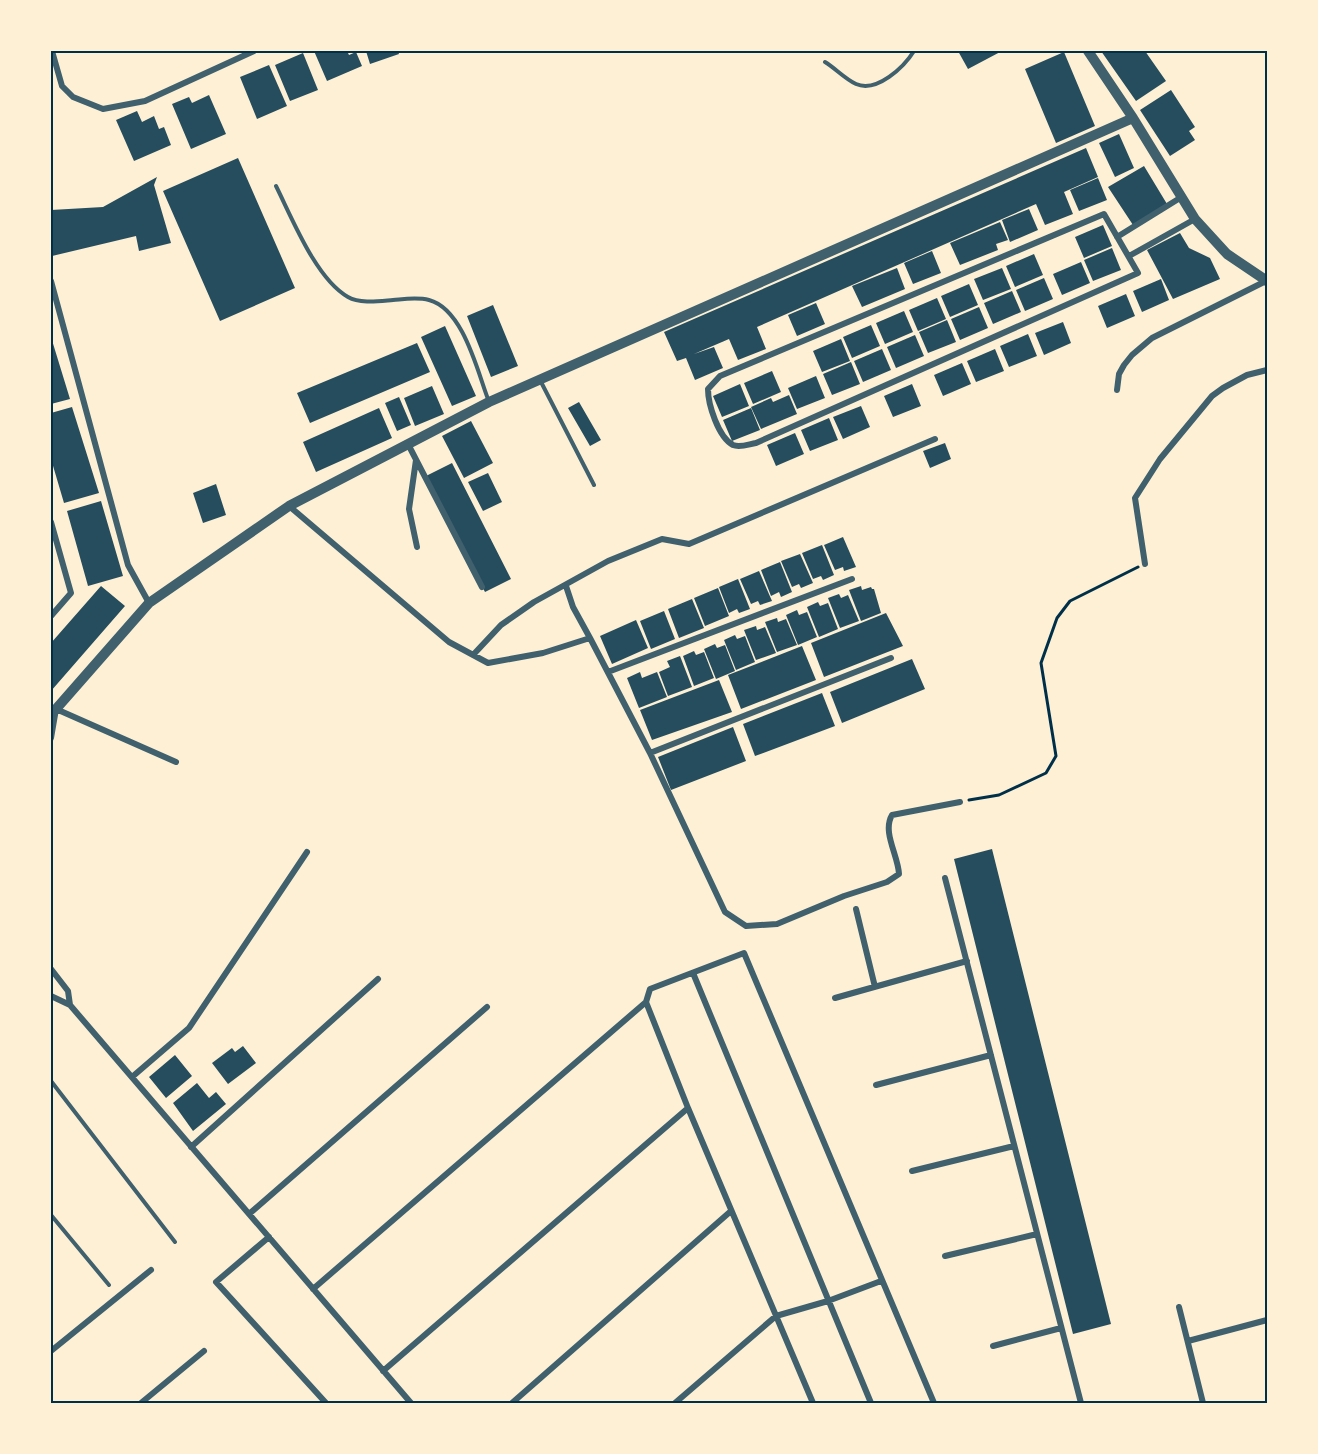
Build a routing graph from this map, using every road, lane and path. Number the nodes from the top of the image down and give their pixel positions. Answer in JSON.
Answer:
{"nodes":[{"id":1,"x":52,"y":51,"type":"edge"},
{"id":2,"x":254,"y":51,"type":"edge"},
{"id":3,"x":914,"y":51,"type":"edge"},
{"id":4,"x":1088,"y":51,"type":"edge"},
{"id":5,"x":825,"y":62,"type":"dead end"},
{"id":6,"x":1133,"y":118,"type":"junction"},
{"id":7,"x":276,"y":186,"type":"dead end"},
{"id":8,"x":1180,"y":198,"type":"junction"},
{"id":9,"x":1195,"y":219,"type":"junction"},
{"id":10,"x":1117,"y":237,"type":"junction"},
{"id":11,"x":1129,"y":256,"type":"junction"},
{"id":12,"x":51,"y":281,"type":"edge"},
{"id":13,"x":1267,"y":281,"type":"edge"},
{"id":14,"x":1267,"y":370,"type":"edge"},
{"id":15,"x":540,"y":379,"type":"junction"},
{"id":16,"x":1117,"y":390,"type":"dead end"},
{"id":17,"x":489,"y":402,"type":"junction"},
{"id":18,"x":935,"y":439,"type":"dead end"},
{"id":19,"x":409,"y":446,"type":"junction"},
{"id":20,"x":416,"y":460,"type":"junction"},
{"id":21,"x":594,"y":485,"type":"dead end"},
{"id":22,"x":288,"y":506,"type":"junction"},
{"id":23,"x":51,"y":522,"type":"edge"},
{"id":24,"x":417,"y":547,"type":"dead end"},
{"id":25,"x":1145,"y":564,"type":"joint"},
{"id":26,"x":852,"y":579,"type":"dead end"},
{"id":27,"x":566,"y":586,"type":"junction"},
{"id":28,"x":482,"y":587,"type":"dead end"},
{"id":29,"x":149,"y":603,"type":"junction"},
{"id":30,"x":51,"y":616,"type":"edge"},
{"id":31,"x":590,"y":638,"type":"junction"},
{"id":32,"x":473,"y":655,"type":"junction"},
{"id":33,"x":891,"y":658,"type":"dead end"},
{"id":34,"x":608,"y":672,"type":"junction"},
{"id":35,"x":53,"y":710,"type":"edge"},
{"id":36,"x":51,"y":738,"type":"edge"},
{"id":37,"x":650,"y":753,"type":"junction"},
{"id":38,"x":176,"y":762,"type":"dead end"},
{"id":39,"x":960,"y":802,"type":"joint"},
{"id":40,"x":307,"y":852,"type":"dead end"},
{"id":41,"x":945,"y":878,"type":"dead end"},
{"id":42,"x":856,"y":909,"type":"dead end"},
{"id":43,"x":967,"y":961,"type":"junction"},
{"id":44,"x":51,"y":969,"type":"edge"},
{"id":45,"x":693,"y":973,"type":"junction"},
{"id":46,"x":378,"y":980,"type":"dead end"},
{"id":47,"x":875,"y":987,"type":"junction"},
{"id":48,"x":51,"y":996,"type":"edge"},
{"id":49,"x":835,"y":998,"type":"dead end"},
{"id":50,"x":646,"y":1002,"type":"junction"},
{"id":51,"x":70,"y":1005,"type":"junction"},
{"id":52,"x":486,"y":1007,"type":"dead end"},
{"id":53,"x":991,"y":1055,"type":"junction"},
{"id":54,"x":132,"y":1077,"type":"junction"},
{"id":55,"x":51,"y":1081,"type":"edge"},
{"id":56,"x":876,"y":1085,"type":"dead end"},
{"id":57,"x":688,"y":1108,"type":"junction"},
{"id":58,"x":1014,"y":1146,"type":"junction"},
{"id":59,"x":192,"y":1147,"type":"junction"},
{"id":60,"x":912,"y":1171,"type":"dead end"},
{"id":61,"x":731,"y":1211,"type":"junction"},
{"id":62,"x":249,"y":1214,"type":"junction"},
{"id":63,"x":51,"y":1215,"type":"edge"},
{"id":64,"x":1037,"y":1234,"type":"junction"},
{"id":65,"x":269,"y":1237,"type":"junction"},
{"id":66,"x":175,"y":1242,"type":"dead end"},
{"id":67,"x":945,"y":1256,"type":"dead end"},
{"id":68,"x":151,"y":1270,"type":"dead end"},
{"id":69,"x":881,"y":1281,"type":"junction"},
{"id":70,"x":110,"y":1285,"type":"dead end"},
{"id":71,"x":313,"y":1289,"type":"junction"},
{"id":72,"x":828,"y":1301,"type":"junction"},
{"id":73,"x":1179,"y":1307,"type":"dead end"},
{"id":74,"x":776,"y":1316,"type":"junction"},
{"id":75,"x":1267,"y":1320,"type":"edge"},
{"id":76,"x":1061,"y":1328,"type":"junction"},
{"id":77,"x":1188,"y":1341,"type":"junction"},
{"id":78,"x":993,"y":1346,"type":"dead end"},
{"id":79,"x":51,"y":1351,"type":"edge"},
{"id":80,"x":204,"y":1351,"type":"dead end"},
{"id":81,"x":383,"y":1371,"type":"junction"},
{"id":82,"x":141,"y":1403,"type":"edge"},
{"id":83,"x":326,"y":1403,"type":"edge"},
{"id":84,"x":411,"y":1403,"type":"edge"},
{"id":85,"x":512,"y":1403,"type":"edge"},
{"id":86,"x":675,"y":1403,"type":"edge"},
{"id":87,"x":813,"y":1403,"type":"edge"},
{"id":88,"x":871,"y":1403,"type":"edge"},
{"id":89,"x":933,"y":1403,"type":"edge"},
{"id":90,"x":1081,"y":1403,"type":"edge"},
{"id":91,"x":1203,"y":1403,"type":"edge"}],
"edges":[{"from":1,"to":2,"type":"street"},
{"from":3,"to":5,"type":"lane"},
{"from":4,"to":6,"type":"street"},
{"from":6,"to":8,"type":"street"},
{"from":6,"to":15,"type":"street"},
{"from":7,"to":17,"type":"lane"},
{"from":8,"to":9,"type":"street"},
{"from":8,"to":10,"type":"street"},
{"from":9,"to":11,"type":"street"},
{"from":9,"to":13,"type":"street"},
{"from":10,"to":11,"type":"street"},
{"from":10,"to":11,"type":"street"},
{"from":12,"to":29,"type":"street"},
{"from":13,"to":16,"type":"street"},
{"from":14,"to":25,"type":"street"},
{"from":15,"to":17,"type":"street"},
{"from":15,"to":21,"type":"lane"},
{"from":17,"to":19,"type":"street"},
{"from":18,"to":27,"type":"street"},
{"from":19,"to":20,"type":"street"},
{"from":19,"to":22,"type":"street"},
{"from":20,"to":24,"type":"street"},
{"from":20,"to":28,"type":"street"},
{"from":22,"to":29,"type":"street"},
{"from":22,"to":32,"type":"street"},
{"from":23,"to":30,"type":"street"},
{"from":25,"to":39,"type":"path"},
{"from":26,"to":34,"type":"street"},
{"from":27,"to":31,"type":"street"},
{"from":27,"to":32,"type":"street"},
{"from":29,"to":35,"type":"street"},
{"from":31,"to":32,"type":"street"},
{"from":31,"to":34,"type":"street"},
{"from":33,"to":37,"type":"street"},
{"from":34,"to":37,"type":"street"},
{"from":35,"to":36,"type":"street"},
{"from":35,"to":38,"type":"street"},
{"from":37,"to":39,"type":"street"},
{"from":40,"to":54,"type":"street"},
{"from":41,"to":43,"type":"street"},
{"from":42,"to":47,"type":"street"},
{"from":43,"to":47,"type":"street"},
{"from":43,"to":53,"type":"street"},
{"from":44,"to":51,"type":"street"},
{"from":45,"to":50,"type":"street"},
{"from":45,"to":69,"type":"street"},
{"from":45,"to":72,"type":"street"},
{"from":46,"to":59,"type":"street"},
{"from":47,"to":49,"type":"street"},
{"from":48,"to":51,"type":"street"},
{"from":50,"to":57,"type":"street"},
{"from":50,"to":71,"type":"street"},
{"from":51,"to":54,"type":"street"},
{"from":52,"to":62,"type":"street"},
{"from":53,"to":56,"type":"street"},
{"from":53,"to":58,"type":"street"},
{"from":54,"to":59,"type":"street"},
{"from":55,"to":66,"type":"lane"},
{"from":57,"to":61,"type":"street"},
{"from":57,"to":81,"type":"street"},
{"from":58,"to":60,"type":"street"},
{"from":58,"to":64,"type":"street"},
{"from":59,"to":62,"type":"street"},
{"from":61,"to":74,"type":"street"},
{"from":61,"to":85,"type":"street"},
{"from":62,"to":65,"type":"street"},
{"from":63,"to":70,"type":"lane"},
{"from":64,"to":67,"type":"street"},
{"from":64,"to":76,"type":"street"},
{"from":65,"to":71,"type":"street"},
{"from":65,"to":83,"type":"street"},
{"from":68,"to":79,"type":"street"},
{"from":69,"to":72,"type":"street"},
{"from":69,"to":89,"type":"street"},
{"from":71,"to":81,"type":"street"},
{"from":72,"to":74,"type":"street"},
{"from":72,"to":88,"type":"street"},
{"from":73,"to":77,"type":"street"},
{"from":74,"to":86,"type":"street"},
{"from":74,"to":87,"type":"street"},
{"from":75,"to":77,"type":"street"},
{"from":76,"to":78,"type":"street"},
{"from":76,"to":90,"type":"street"},
{"from":77,"to":91,"type":"street"},
{"from":80,"to":82,"type":"street"},
{"from":81,"to":84,"type":"street"}]}
